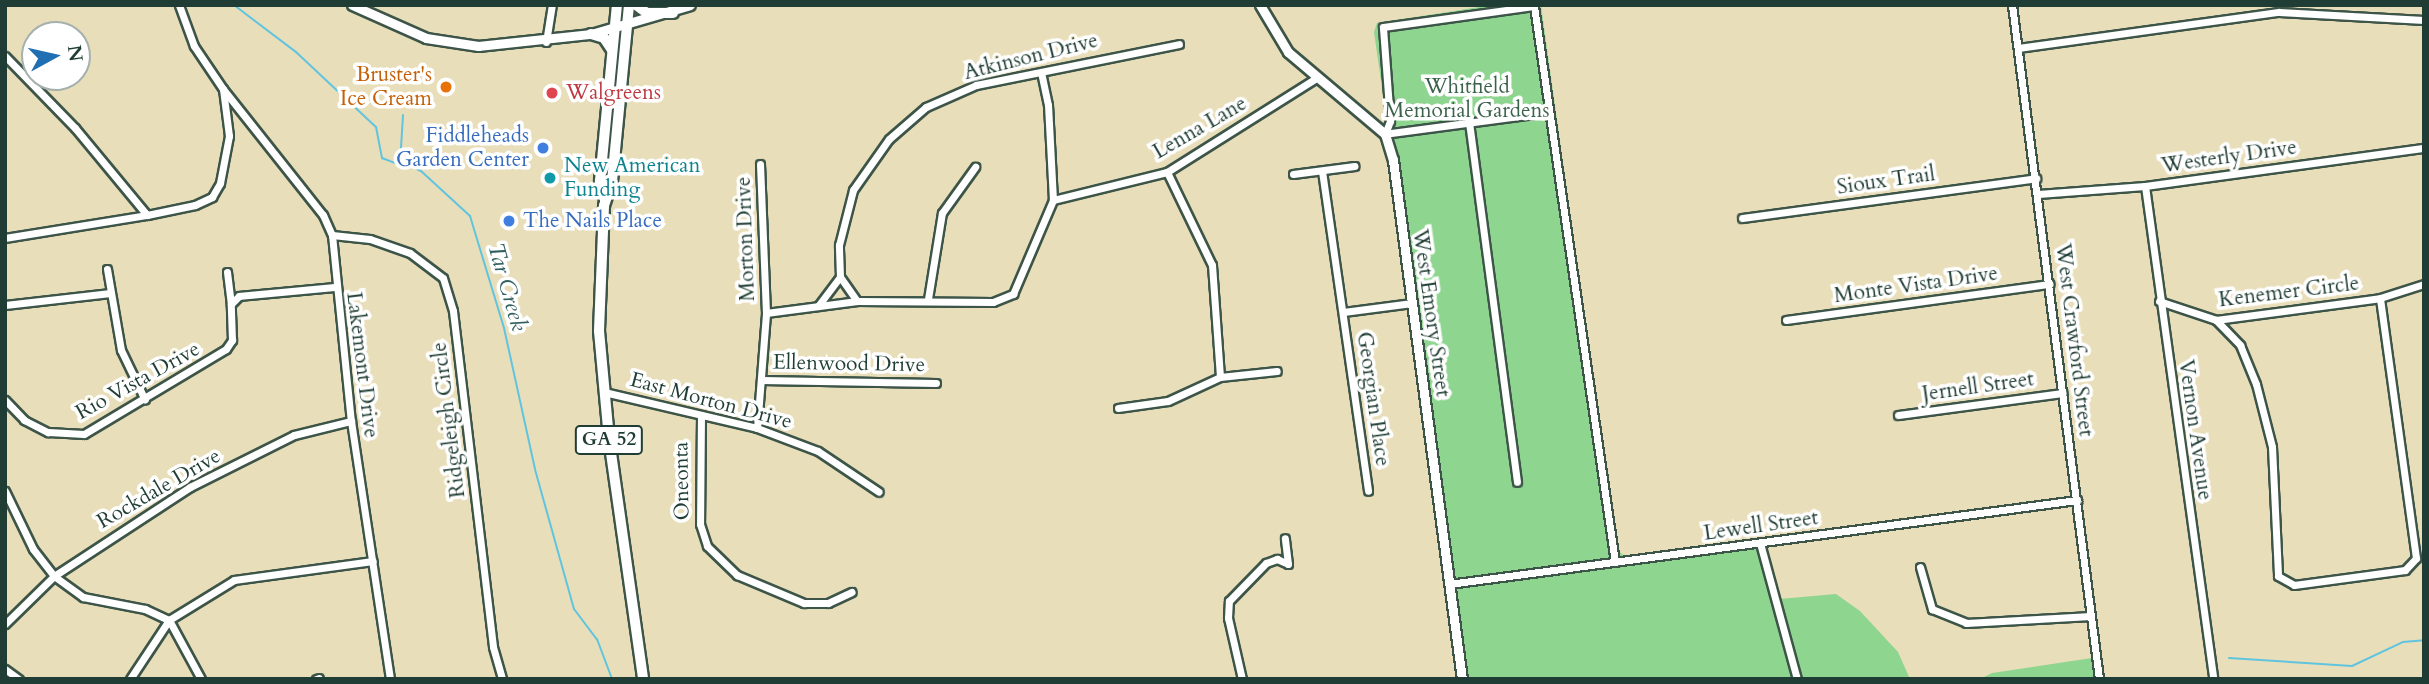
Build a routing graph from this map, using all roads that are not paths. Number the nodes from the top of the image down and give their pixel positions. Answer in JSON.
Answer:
{"nodes":[{"id":1,"x":179,"y":5,"type":"edge"},
{"id":2,"x":352,"y":5,"type":"edge"},
{"id":3,"x":552,"y":5,"type":"edge"},
{"id":4,"x":617,"y":5,"type":"edge"},
{"id":5,"x":629,"y":5,"type":"edge"},
{"id":6,"x":636,"y":5,"type":"edge"},
{"id":7,"x":690,"y":5,"type":"edge"},
{"id":8,"x":1260,"y":5,"type":"edge"},
{"id":9,"x":2012,"y":5,"type":"edge"},
{"id":10,"x":673,"y":13,"type":"junction"},
{"id":11,"x":2424,"y":20,"type":"edge"},
{"id":12,"x":627,"y":25,"type":"junction"},
{"id":13,"x":615,"y":28,"type":"junction"},
{"id":14,"x":591,"y":34,"type":"junction"},
{"id":15,"x":546,"y":42,"type":"junction"},
{"id":16,"x":1179,"y":44,"type":"dead end"},
{"id":17,"x":2018,"y":48,"type":"junction"},
{"id":18,"x":613,"y":52,"type":"junction"},
{"id":19,"x":5,"y":56,"type":"edge"},
{"id":20,"x":1041,"y":74,"type":"junction"},
{"id":21,"x":1316,"y":78,"type":"junction"},
{"id":22,"x":223,"y":89,"type":"junction"},
{"id":23,"x":1549,"y":112,"type":"junction"},
{"id":24,"x":1469,"y":122,"type":"junction"},
{"id":25,"x":1385,"y":134,"type":"junction"},
{"id":26,"x":2424,"y":148,"type":"edge"},
{"id":27,"x":760,"y":164,"type":"dead end"},
{"id":28,"x":1354,"y":166,"type":"dead end"},
{"id":29,"x":975,"y":167,"type":"dead end"},
{"id":30,"x":1322,"y":171,"type":"junction"},
{"id":31,"x":1167,"y":172,"type":"junction"},
{"id":32,"x":1293,"y":174,"type":"dead end"},
{"id":33,"x":2036,"y":178,"type":"junction"},
{"id":34,"x":2145,"y":186,"type":"junction"},
{"id":35,"x":2038,"y":194,"type":"junction"},
{"id":36,"x":605,"y":200,"type":"junction"},
{"id":37,"x":1053,"y":200,"type":"junction"},
{"id":38,"x":147,"y":215,"type":"junction"},
{"id":39,"x":1742,"y":218,"type":"dead end"},
{"id":40,"x":331,"y":234,"type":"junction"},
{"id":41,"x":5,"y":238,"type":"edge"},
{"id":42,"x":107,"y":269,"type":"dead end"},
{"id":43,"x":227,"y":272,"type":"dead end"},
{"id":44,"x":839,"y":277,"type":"junction"},
{"id":45,"x":2050,"y":284,"type":"junction"},
{"id":46,"x":2424,"y":284,"type":"edge"},
{"id":47,"x":334,"y":286,"type":"junction"},
{"id":48,"x":110,"y":293,"type":"junction"},
{"id":49,"x":2380,"y":298,"type":"junction"},
{"id":50,"x":928,"y":299,"type":"junction"},
{"id":51,"x":858,"y":301,"type":"junction"},
{"id":52,"x":2159,"y":301,"type":"junction"},
{"id":53,"x":1412,"y":303,"type":"junction"},
{"id":54,"x":231,"y":304,"type":"junction"},
{"id":55,"x":5,"y":305,"type":"edge"},
{"id":56,"x":818,"y":306,"type":"junction"},
{"id":57,"x":1343,"y":312,"type":"junction"},
{"id":58,"x":766,"y":313,"type":"junction"},
{"id":59,"x":1786,"y":320,"type":"dead end"},
{"id":60,"x":2216,"y":320,"type":"junction"},
{"id":61,"x":1277,"y":371,"type":"dead end"},
{"id":62,"x":1220,"y":377,"type":"junction"},
{"id":63,"x":761,"y":380,"type":"junction"},
{"id":64,"x":936,"y":383,"type":"dead end"},
{"id":65,"x":603,"y":392,"type":"junction"},
{"id":66,"x":2063,"y":393,"type":"junction"},
{"id":67,"x":5,"y":400,"type":"edge"},
{"id":68,"x":145,"y":400,"type":"junction"},
{"id":69,"x":1118,"y":408,"type":"dead end"},
{"id":70,"x":701,"y":415,"type":"junction"},
{"id":71,"x":1898,"y":415,"type":"dead end"},
{"id":72,"x":351,"y":421,"type":"junction"},
{"id":73,"x":757,"y":428,"type":"junction"},
{"id":74,"x":1517,"y":482,"type":"dead end"},
{"id":75,"x":5,"y":491,"type":"edge"},
{"id":76,"x":1368,"y":491,"type":"dead end"},
{"id":77,"x":879,"y":492,"type":"dead end"},
{"id":78,"x":2077,"y":500,"type":"junction"},
{"id":79,"x":1284,"y":538,"type":"dead end"},
{"id":80,"x":1760,"y":543,"type":"junction"},
{"id":81,"x":373,"y":561,"type":"junction"},
{"id":82,"x":1615,"y":562,"type":"junction"},
{"id":83,"x":1920,"y":567,"type":"dead end"},
{"id":84,"x":54,"y":576,"type":"junction"},
{"id":85,"x":1449,"y":584,"type":"junction"},
{"id":86,"x":852,"y":592,"type":"dead end"},
{"id":87,"x":2091,"y":616,"type":"junction"},
{"id":88,"x":169,"y":620,"type":"junction"},
{"id":89,"x":5,"y":624,"type":"edge"},
{"id":90,"x":5,"y":669,"type":"edge"},
{"id":91,"x":14,"y":678,"type":"edge"},
{"id":92,"x":131,"y":679,"type":"edge"},
{"id":93,"x":201,"y":679,"type":"edge"},
{"id":94,"x":390,"y":679,"type":"edge"},
{"id":95,"x":502,"y":679,"type":"edge"},
{"id":96,"x":643,"y":679,"type":"edge"},
{"id":97,"x":1242,"y":679,"type":"edge"},
{"id":98,"x":1462,"y":679,"type":"edge"},
{"id":99,"x":1797,"y":679,"type":"edge"},
{"id":100,"x":2099,"y":679,"type":"edge"},
{"id":101,"x":2213,"y":679,"type":"edge"}],
"edges":[{"from":1,"to":22,"type":"street","name":"Lakemont Drive"},
{"from":2,"to":15,"type":"street"},
{"from":3,"to":15,"type":"street"},
{"from":4,"to":13,"type":"main road","number":"GA 52"},
{"from":5,"to":12,"type":"main road","number":"GA 52"},
{"from":6,"to":10,"type":"main road"},
{"from":7,"to":10,"type":"street"},
{"from":8,"to":21,"type":"street"},
{"from":9,"to":17,"type":"street","name":"West Crawford Street"},
{"from":10,"to":12,"type":"street"},
{"from":11,"to":17,"type":"street"},
{"from":12,"to":13,"type":"street"},
{"from":12,"to":36,"type":"main road","number":"GA 52"},
{"from":13,"to":14,"type":"street"},
{"from":13,"to":18,"type":"main road","number":"GA 52"},
{"from":14,"to":15,"type":"street"},
{"from":14,"to":18,"type":"main road"},
{"from":16,"to":20,"type":"street","name":"Atkinson Drive"},
{"from":17,"to":33,"type":"street","name":"West Crawford Street"},
{"from":18,"to":36,"type":"main road","number":"GA 52"},
{"from":19,"to":38,"type":"street"},
{"from":20,"to":37,"type":"street"},
{"from":20,"to":44,"type":"street","name":"Atkinson Drive"},
{"from":21,"to":25,"type":"street"},
{"from":21,"to":31,"type":"street","name":"Lenna Lane"},
{"from":22,"to":38,"type":"street"},
{"from":22,"to":40,"type":"street","name":"Lakemont Drive"},
{"from":23,"to":24,"type":"street"},
{"from":23,"to":25,"type":"street"},
{"from":23,"to":82,"type":"street"},
{"from":24,"to":25,"type":"street"},
{"from":24,"to":74,"type":"street"},
{"from":25,"to":53,"type":"street","name":"West Emory Street"},
{"from":26,"to":34,"type":"street","name":"Westerly Drive"},
{"from":27,"to":58,"type":"street","name":"Morton Drive"},
{"from":28,"to":30,"type":"street"},
{"from":29,"to":50,"type":"street"},
{"from":30,"to":32,"type":"street"},
{"from":30,"to":57,"type":"street","name":"Georgian Place"},
{"from":31,"to":37,"type":"street","name":"Lenna Lane"},
{"from":31,"to":62,"type":"street"},
{"from":33,"to":35,"type":"street","name":"West Crawford Street"},
{"from":33,"to":39,"type":"street","name":"Sioux Trail"},
{"from":34,"to":35,"type":"street","name":"Westerly Drive"},
{"from":34,"to":52,"type":"street","name":"Vernon Avenue"},
{"from":35,"to":45,"type":"street","name":"West Crawford Street"},
{"from":36,"to":65,"type":"main road","number":"GA 52"},
{"from":37,"to":50,"type":"street"},
{"from":38,"to":41,"type":"street"},
{"from":40,"to":47,"type":"street","name":"Lakemont Drive"},
{"from":40,"to":95,"type":"street","name":"Ridgeleigh Circle"},
{"from":42,"to":48,"type":"street"},
{"from":43,"to":54,"type":"street"},
{"from":44,"to":51,"type":"street"},
{"from":44,"to":56,"type":"street"},
{"from":45,"to":59,"type":"street","name":"Monte Vista Drive"},
{"from":45,"to":66,"type":"street","name":"West Crawford Street"},
{"from":46,"to":49,"type":"street","name":"Kenemer Circle"},
{"from":47,"to":54,"type":"street"},
{"from":47,"to":72,"type":"street","name":"Lakemont Drive"},
{"from":48,"to":55,"type":"street"},
{"from":48,"to":68,"type":"street"},
{"from":49,"to":60,"type":"street","name":"Kenemer Circle"},
{"from":49,"to":60,"type":"street"},
{"from":50,"to":51,"type":"street"},
{"from":51,"to":56,"type":"street"},
{"from":52,"to":60,"type":"street","name":"Kenemer Circle"},
{"from":52,"to":101,"type":"street","name":"Vernon Avenue"},
{"from":53,"to":57,"type":"street","name":"Georgian Place"},
{"from":53,"to":85,"type":"street","name":"West Emory Street"},
{"from":54,"to":68,"type":"street","name":"Rio Vista Drive"},
{"from":56,"to":58,"type":"street"},
{"from":57,"to":76,"type":"street","name":"Georgian Place"},
{"from":58,"to":63,"type":"street","name":"Morton Drive"},
{"from":61,"to":62,"type":"street"},
{"from":62,"to":69,"type":"street"},
{"from":63,"to":64,"type":"street","name":"Ellenwood Drive"},
{"from":63,"to":73,"type":"street","name":"Morton Drive"},
{"from":65,"to":70,"type":"street","name":"East Morton Drive"},
{"from":65,"to":96,"type":"main road","number":"GA 52"},
{"from":66,"to":71,"type":"street","name":"Jernell Street"},
{"from":66,"to":78,"type":"street","name":"West Crawford Street"},
{"from":67,"to":68,"type":"street","name":"Rio Vista Drive"},
{"from":70,"to":73,"type":"street","name":"East Morton Drive"},
{"from":70,"to":86,"type":"street","name":"Oneonta"},
{"from":72,"to":81,"type":"street","name":"Lakemont Drive"},
{"from":72,"to":84,"type":"street","name":"Rockdale Drive"},
{"from":73,"to":77,"type":"street","name":"East Morton Drive"},
{"from":75,"to":84,"type":"street"},
{"from":78,"to":80,"type":"street","name":"Lewell Street"},
{"from":78,"to":87,"type":"street","name":"West Crawford Street"},
{"from":79,"to":97,"type":"street"},
{"from":80,"to":82,"type":"street","name":"Lewell Street"},
{"from":80,"to":99,"type":"street"},
{"from":81,"to":88,"type":"street"},
{"from":81,"to":94,"type":"street","name":"Lakemont Drive"},
{"from":82,"to":85,"type":"street","name":"Lewell Street"},
{"from":83,"to":87,"type":"street"},
{"from":84,"to":88,"type":"street"},
{"from":84,"to":89,"type":"street","name":"Rockdale Drive"},
{"from":85,"to":98,"type":"street","name":"West Emory Street"},
{"from":87,"to":100,"type":"street","name":"West Crawford Street"},
{"from":88,"to":92,"type":"street"},
{"from":88,"to":93,"type":"street"},
{"from":90,"to":91,"type":"street"}]}
